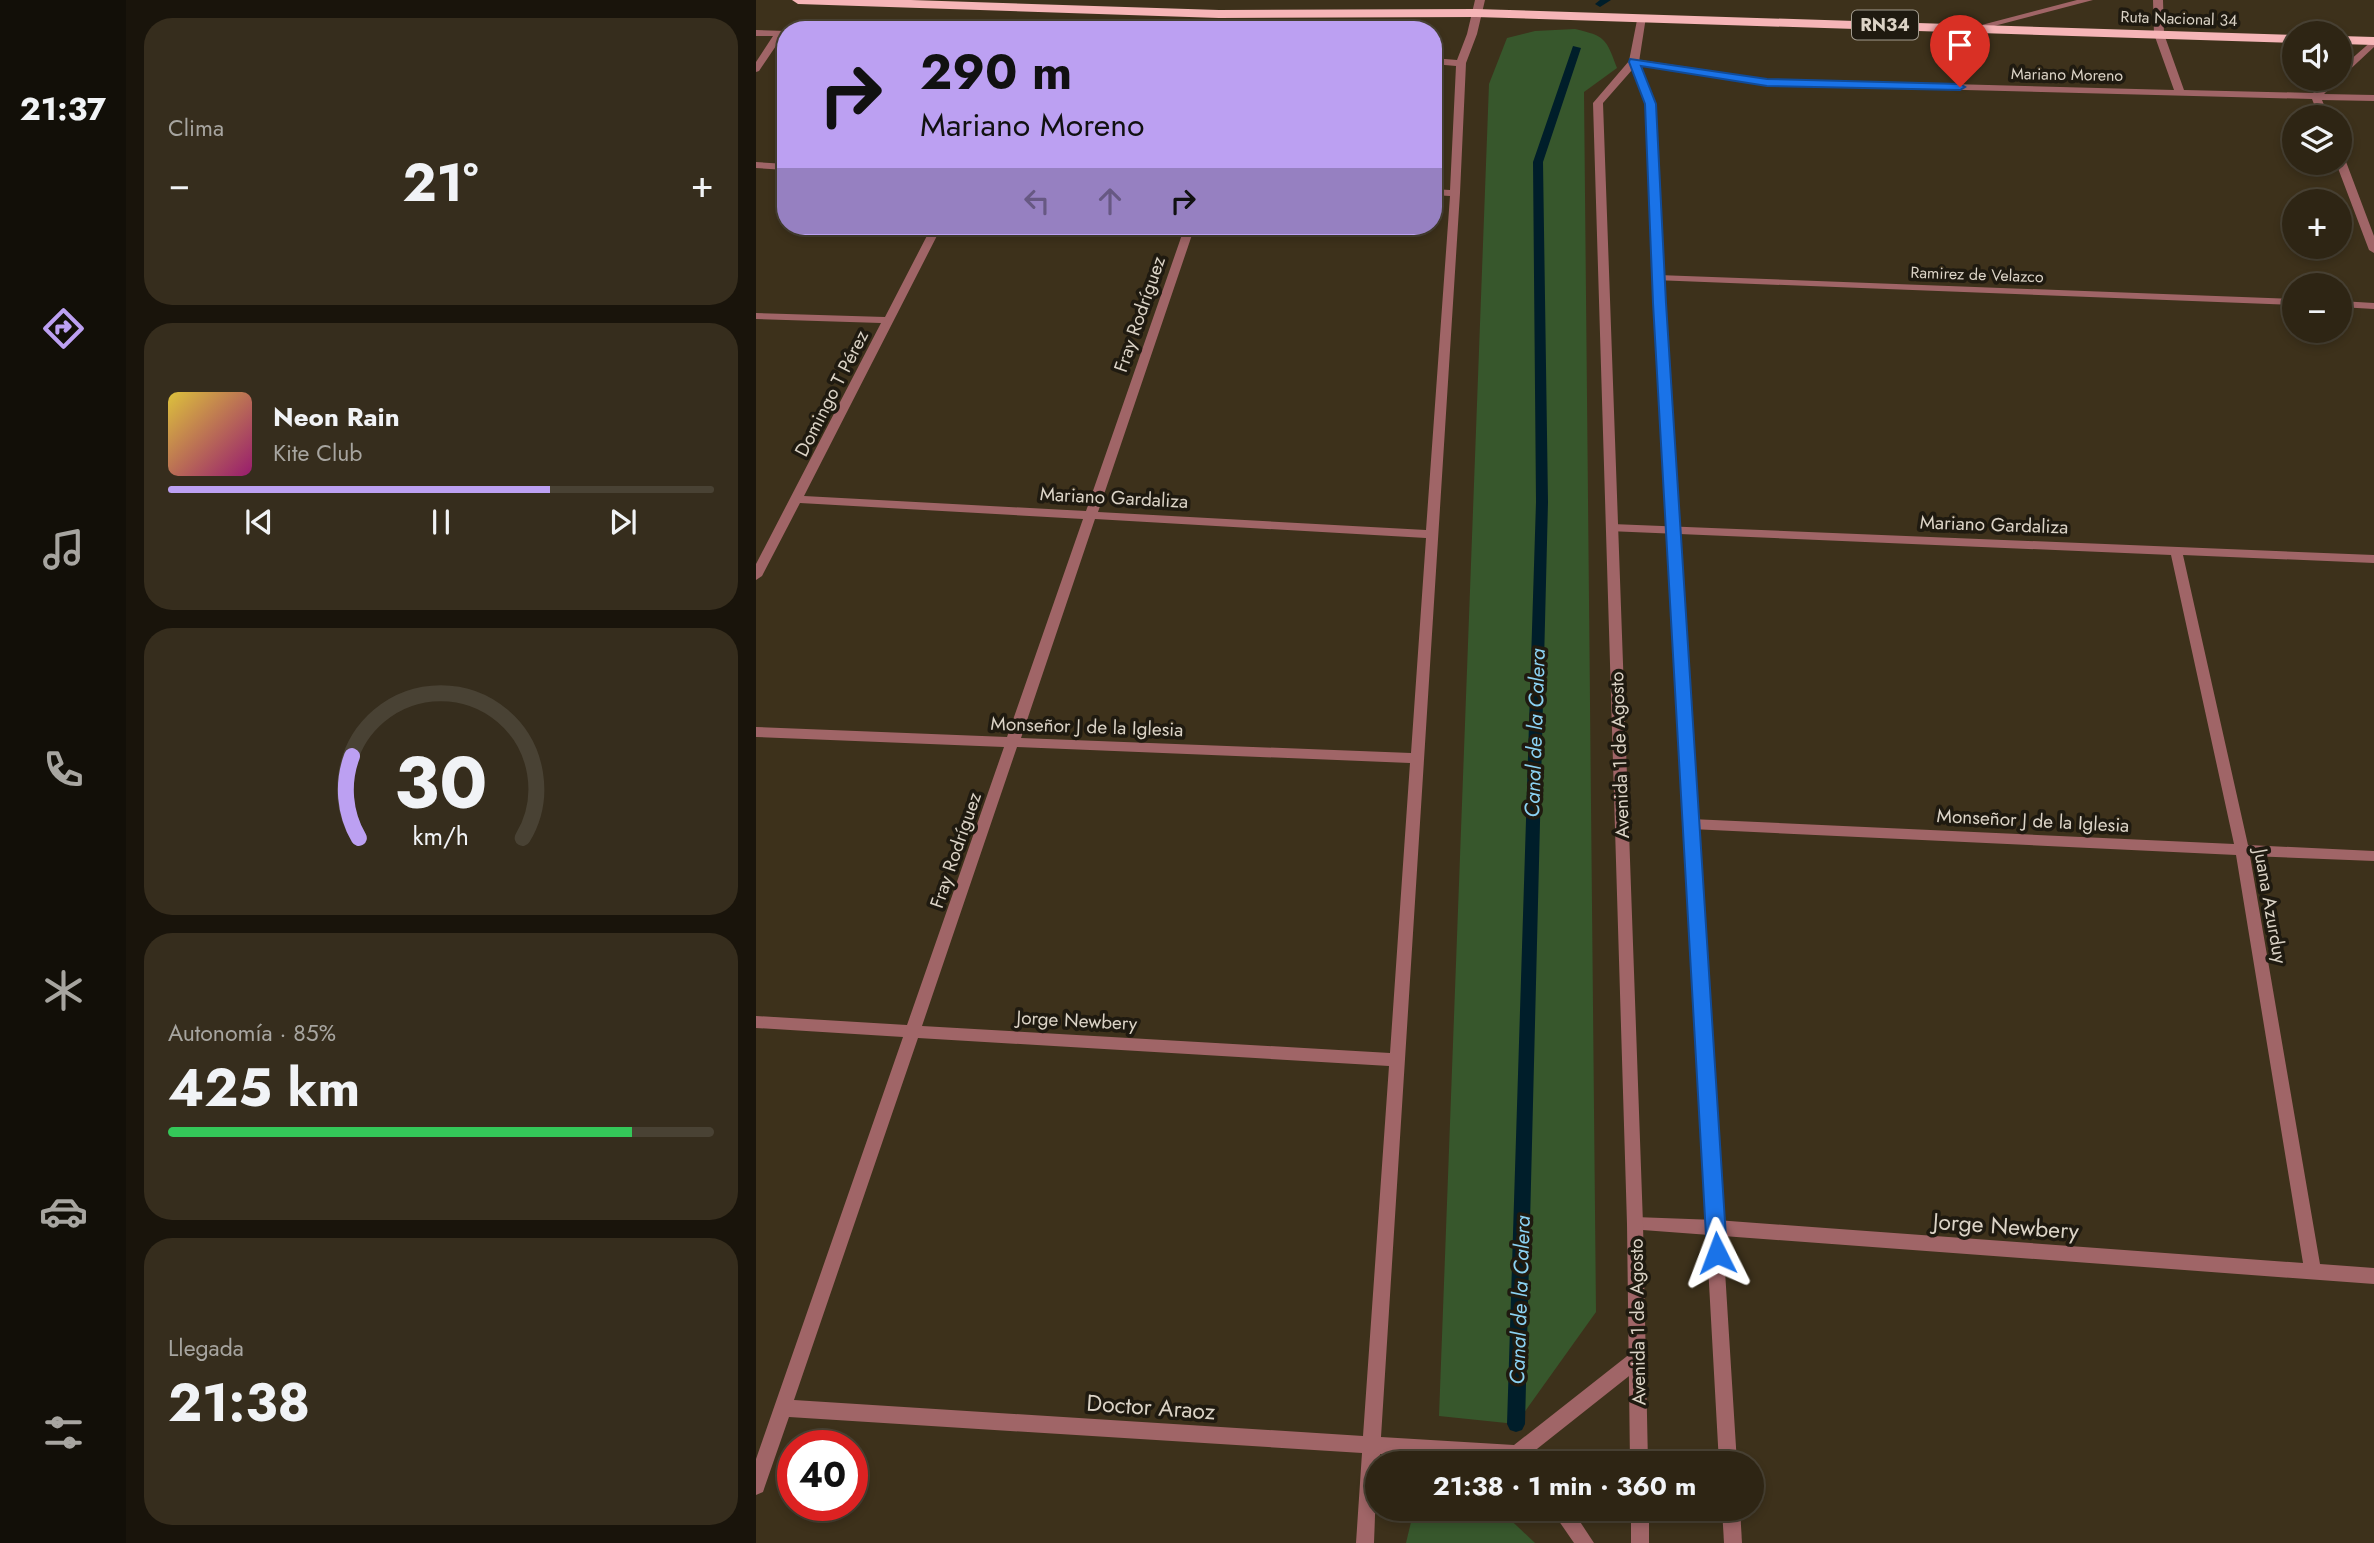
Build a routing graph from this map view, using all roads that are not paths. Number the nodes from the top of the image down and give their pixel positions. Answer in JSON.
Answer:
{"nodes":[{"id":1,"x":798,"y":0,"type":"edge"},
{"id":2,"x":1272,"y":0,"type":"edge"},
{"id":3,"x":2088,"y":0,"type":"edge"},
{"id":4,"x":2158,"y":0,"type":"edge"},
{"id":5,"x":1478,"y":6,"type":"edge"},
{"id":6,"x":1641,"y":18,"type":"junction"},
{"id":7,"x":1975,"y":28,"type":"junction"},
{"id":8,"x":756,"y":33,"type":"edge"},
{"id":9,"x":777,"y":34,"type":"edge"},
{"id":10,"x":2159,"y":34,"type":"junction"},
{"id":11,"x":2282,"y":39,"type":"edge"},
{"id":12,"x":2352,"y":41,"type":"edge"},
{"id":13,"x":777,"y":42,"type":"edge"},
{"id":14,"x":2374,"y":42,"type":"edge"},
{"id":15,"x":1442,"y":62,"type":"edge"},
{"id":16,"x":1634,"y":62,"type":"junction"},
{"id":17,"x":1461,"y":63,"type":"junction"},
{"id":18,"x":2352,"y":63,"type":"edge"},
{"id":19,"x":756,"y":69,"type":"edge"},
{"id":20,"x":2321,"y":91,"type":"edge"},
{"id":21,"x":2180,"y":93,"type":"junction"},
{"id":22,"x":2316,"y":96,"type":"junction"},
{"id":23,"x":2374,"y":98,"type":"edge"},
{"id":24,"x":2319,"y":105,"type":"edge"},
{"id":25,"x":756,"y":165,"type":"edge"},
{"id":26,"x":777,"y":166,"type":"edge"},
{"id":27,"x":2346,"y":175,"type":"edge"},
{"id":28,"x":1442,"y":192,"type":"edge"},
{"id":29,"x":1455,"y":193,"type":"junction"},
{"id":30,"x":932,"y":235,"type":"edge"},
{"id":31,"x":1187,"y":235,"type":"edge"},
{"id":32,"x":2374,"y":250,"type":"edge"},
{"id":33,"x":1658,"y":278,"type":"junction"},
{"id":34,"x":2282,"y":303,"type":"edge"},
{"id":35,"x":2352,"y":305,"type":"edge"},
{"id":36,"x":2374,"y":306,"type":"edge"},
{"id":37,"x":756,"y":316,"type":"edge"},
{"id":38,"x":888,"y":320,"type":"junction"},
{"id":39,"x":796,"y":499,"type":"junction"},
{"id":40,"x":1091,"y":515,"type":"junction"},
{"id":41,"x":1612,"y":528,"type":"junction"},
{"id":42,"x":1673,"y":531,"type":"junction"},
{"id":43,"x":1431,"y":534,"type":"junction"},
{"id":44,"x":2176,"y":551,"type":"junction"},
{"id":45,"x":2374,"y":559,"type":"edge"},
{"id":46,"x":756,"y":576,"type":"edge"},
{"id":47,"x":756,"y":732,"type":"edge"},
{"id":48,"x":1012,"y":742,"type":"junction"},
{"id":49,"x":1417,"y":758,"type":"junction"},
{"id":50,"x":1691,"y":824,"type":"junction"},
{"id":51,"x":2242,"y":849,"type":"junction"},
{"id":52,"x":2374,"y":856,"type":"edge"},
{"id":53,"x":756,"y":1022,"type":"edge"},
{"id":54,"x":913,"y":1032,"type":"junction"},
{"id":55,"x":1396,"y":1060,"type":"junction"},
{"id":56,"x":1635,"y":1224,"type":"junction"},
{"id":57,"x":1716,"y":1227,"type":"junction"},
{"id":58,"x":2313,"y":1271,"type":"junction"},
{"id":59,"x":2374,"y":1276,"type":"edge"},
{"id":60,"x":1637,"y":1359,"type":"junction"},
{"id":61,"x":783,"y":1408,"type":"junction"},
{"id":62,"x":1372,"y":1446,"type":"junction"},
{"id":63,"x":1429,"y":1451,"type":"edge"},
{"id":64,"x":1529,"y":1451,"type":"edge"},
{"id":65,"x":1639,"y":1451,"type":"edge"},
{"id":66,"x":1727,"y":1451,"type":"edge"},
{"id":67,"x":756,"y":1486,"type":"edge"},
{"id":68,"x":1569,"y":1521,"type":"edge"},
{"id":69,"x":1640,"y":1521,"type":"edge"},
{"id":70,"x":1731,"y":1521,"type":"edge"},
{"id":71,"x":1365,"y":1543,"type":"edge"},
{"id":72,"x":1586,"y":1543,"type":"edge"},
{"id":73,"x":1640,"y":1543,"type":"edge"},
{"id":74,"x":1732,"y":1543,"type":"edge"}],
"edges":[{"from":1,"to":5,"type":"highway","name":"Ruta Nacional 34","number":"RN34"},
{"from":2,"to":5,"type":"highway","name":"Ruta Nacional 34","number":"RN34"},
{"from":3,"to":7,"type":"street"},
{"from":4,"to":10,"type":"street"},
{"from":5,"to":6,"type":"highway","name":"Ruta Nacional 34","number":"RN34"},
{"from":5,"to":17,"type":"street"},
{"from":6,"to":7,"type":"highway","name":"Ruta Nacional 34","number":"RN34"},
{"from":6,"to":16,"type":"street"},
{"from":7,"to":10,"type":"highway","name":"Ruta Nacional 34","number":"RN34"},
{"from":8,"to":9,"type":"street"},
{"from":10,"to":11,"type":"highway","name":"Ruta Nacional 34","number":"RN34"},
{"from":10,"to":21,"type":"street"},
{"from":12,"to":14,"type":"highway"},
{"from":13,"to":19,"type":"street"},
{"from":14,"to":18,"type":"street"},
{"from":15,"to":17,"type":"street"},
{"from":16,"to":21,"type":"street","name":"Mariano Moreno"},
{"from":16,"to":33,"type":"street"},
{"from":16,"to":41,"type":"street","name":"Avenida 1 de Agosto"},
{"from":17,"to":29,"type":"street"},
{"from":20,"to":22,"type":"street"},
{"from":21,"to":22,"type":"street","name":"Mariano Moreno"},
{"from":22,"to":23,"type":"street","name":"Mariano Moreno"},
{"from":22,"to":24,"type":"street"},
{"from":25,"to":26,"type":"street"},
{"from":27,"to":32,"type":"street"},
{"from":28,"to":29,"type":"street"},
{"from":29,"to":43,"type":"street"},
{"from":30,"to":38,"type":"street","name":"Domingo T Pérez"},
{"from":31,"to":40,"type":"street","name":"Fray Rodríguez"},
{"from":33,"to":34,"type":"street","name":"Ramirez de Velazco"},
{"from":33,"to":42,"type":"street"},
{"from":35,"to":36,"type":"street"},
{"from":37,"to":38,"type":"street"},
{"from":38,"to":39,"type":"street","name":"Domingo T Pérez"},
{"from":39,"to":40,"type":"street","name":"Mariano Gardaliza"},
{"from":39,"to":46,"type":"street","name":"Domingo T Pérez"},
{"from":40,"to":43,"type":"street","name":"Mariano Gardaliza"},
{"from":40,"to":48,"type":"street","name":"Fray Rodríguez"},
{"from":41,"to":42,"type":"street","name":"Mariano Gardaliza"},
{"from":41,"to":56,"type":"street","name":"Avenida 1 de Agosto"},
{"from":42,"to":44,"type":"street","name":"Mariano Gardaliza"},
{"from":42,"to":50,"type":"street"},
{"from":43,"to":49,"type":"street"},
{"from":44,"to":45,"type":"street","name":"Mariano Gardaliza"},
{"from":44,"to":51,"type":"street","name":"Juana Azurduy"},
{"from":47,"to":48,"type":"street","name":"Monseñor J de la Iglesia"},
{"from":48,"to":49,"type":"street","name":"Monseñor J de la Iglesia"},
{"from":48,"to":54,"type":"street","name":"Fray Rodríguez"},
{"from":49,"to":55,"type":"street"},
{"from":50,"to":51,"type":"street","name":"Monseñor J de la Iglesia"},
{"from":50,"to":57,"type":"street"},
{"from":51,"to":52,"type":"street","name":"Monseñor J de la Iglesia"},
{"from":51,"to":58,"type":"street","name":"Juana Azurduy"},
{"from":53,"to":54,"type":"street","name":"Jorge Newbery"},
{"from":54,"to":55,"type":"street","name":"Jorge Newbery"},
{"from":54,"to":61,"type":"street","name":"Fray Rodríguez"},
{"from":55,"to":62,"type":"street"},
{"from":56,"to":57,"type":"street","name":"Jorge Newbery"},
{"from":56,"to":60,"type":"street","name":"Avenida 1 de Agosto"},
{"from":57,"to":58,"type":"street","name":"Jorge Newbery"},
{"from":57,"to":66,"type":"street"},
{"from":58,"to":59,"type":"street","name":"Jorge Newbery"},
{"from":60,"to":64,"type":"street"},
{"from":60,"to":65,"type":"street","name":"Avenida 1 de Agosto"},
{"from":61,"to":62,"type":"street","name":"Doctor Araoz"},
{"from":61,"to":67,"type":"street","name":"Fray Rodríguez"},
{"from":62,"to":63,"type":"street","name":"Doctor Araoz"},
{"from":62,"to":71,"type":"street"},
{"from":68,"to":72,"type":"street"},
{"from":69,"to":73,"type":"street"},
{"from":70,"to":74,"type":"street"}]}
